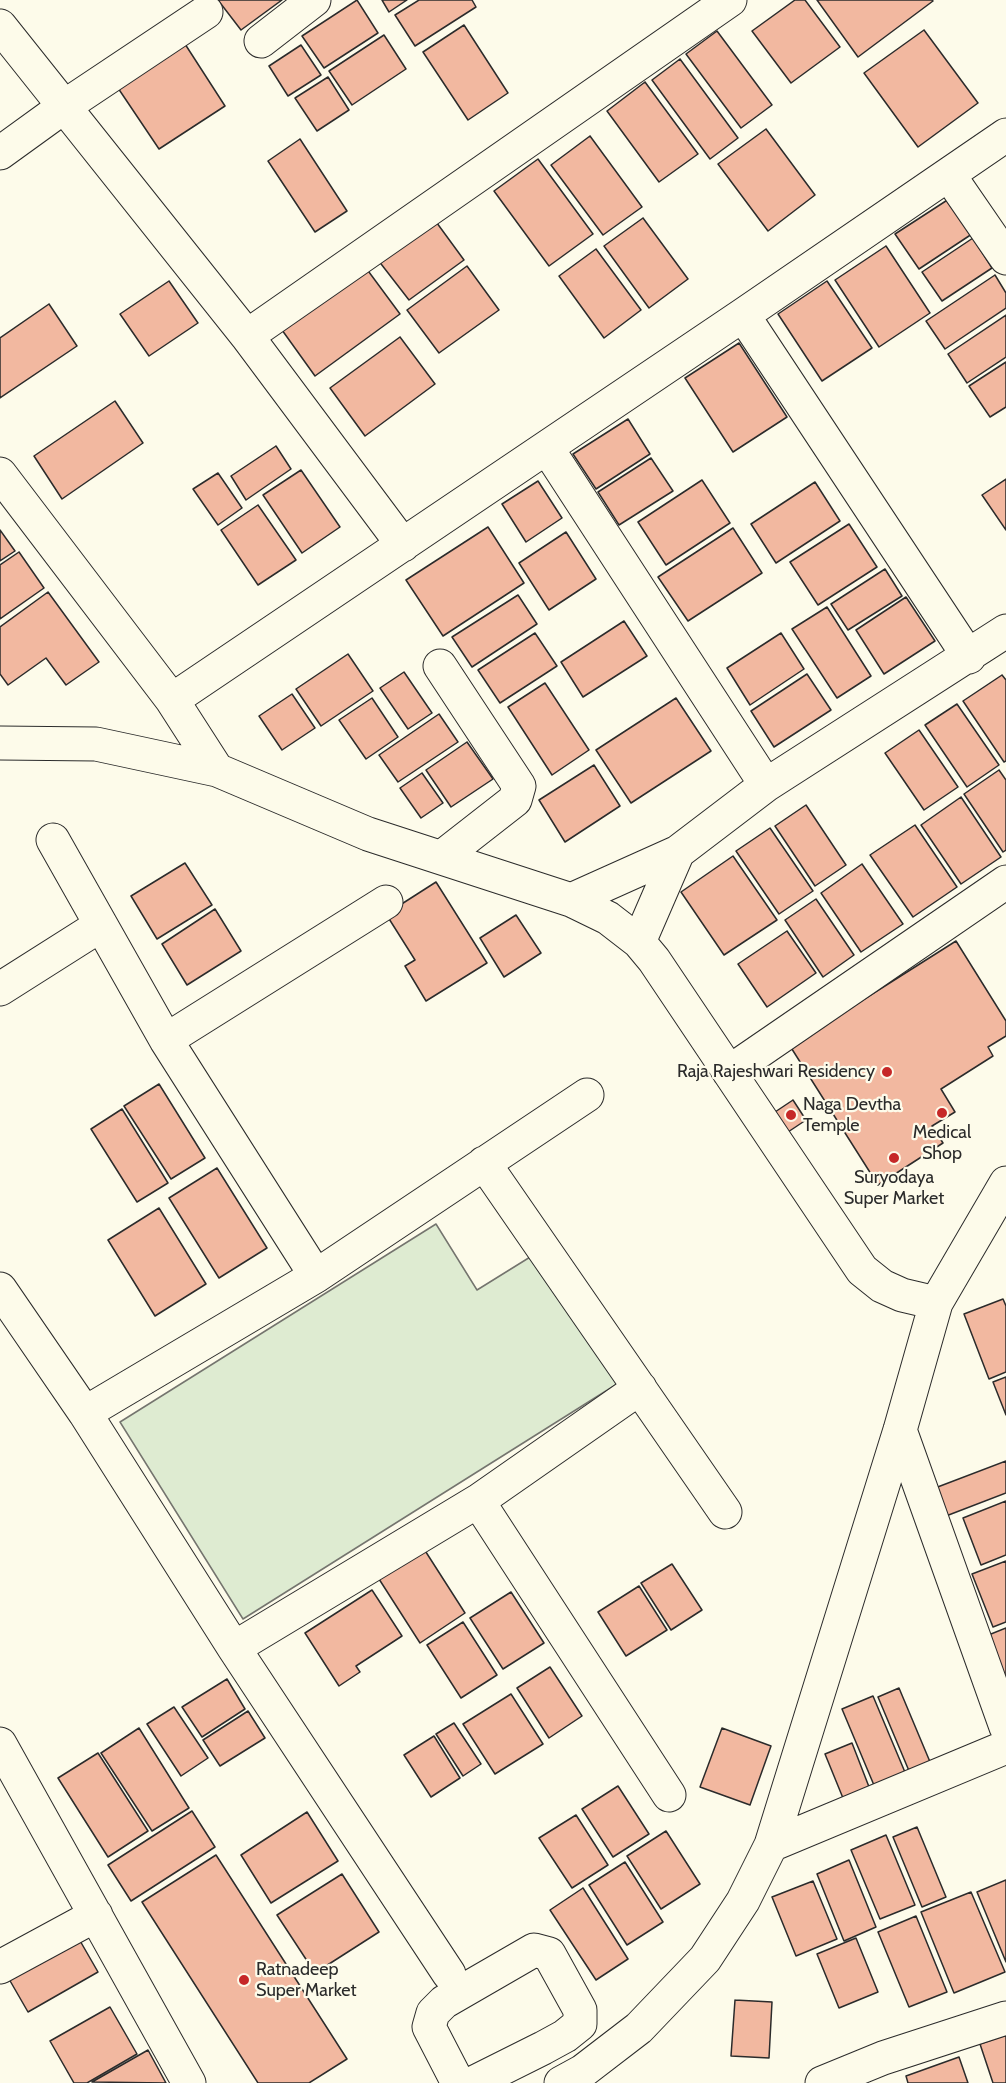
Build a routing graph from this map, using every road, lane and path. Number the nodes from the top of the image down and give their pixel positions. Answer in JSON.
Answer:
{"nodes":[{"id":1,"x":314,"y":0,"type":"edge"},
{"id":2,"x":730,"y":0,"type":"edge"},
{"id":3,"x":206,"y":12,"type":"dead end"},
{"id":4,"x":0,"y":26,"type":"edge"},
{"id":5,"x":261,"y":41,"type":"dead end"},
{"id":6,"x":65,"y":106,"type":"junction"},
{"id":7,"x":1006,"y":135,"type":"edge"},
{"id":8,"x":0,"y":153,"type":"edge"},
{"id":9,"x":949,"y":175,"type":"junction"},
{"id":10,"x":1006,"y":258,"type":"edge"},
{"id":11,"x":743,"y":315,"type":"junction"},
{"id":12,"x":246,"y":336,"type":"junction"},
{"id":13,"x":547,"y":448,"type":"junction"},
{"id":14,"x":0,"y":474,"type":"edge"},
{"id":15,"x":402,"y":545,"type":"junction"},
{"id":16,"x":1006,"y":631,"type":"edge"},
{"id":17,"x":969,"y":657,"type":"junction"},
{"id":18,"x":440,"y":666,"type":"dead end"},
{"id":19,"x":172,"y":700,"type":"junction"},
{"id":20,"x":0,"y":743,"type":"edge"},
{"id":21,"x":217,"y":770,"type":"junction"},
{"id":22,"x":766,"y":785,"type":"junction"},
{"id":23,"x":53,"y":840,"type":"dead end"},
{"id":24,"x":678,"y":852,"type":"junction"},
{"id":25,"x":442,"y":856,"type":"junction"},
{"id":26,"x":1006,"y":882,"type":"edge"},
{"id":27,"x":571,"y":900,"type":"junction"},
{"id":28,"x":386,"y":902,"type":"dead end"},
{"id":29,"x":101,"y":926,"type":"junction"},
{"id":30,"x":639,"y":942,"type":"junction"},
{"id":31,"x":0,"y":989,"type":"edge"},
{"id":32,"x":166,"y":1040,"type":"junction"},
{"id":33,"x":729,"y":1072,"type":"junction"},
{"id":34,"x":587,"y":1095,"type":"dead end"},
{"id":35,"x":484,"y":1162,"type":"junction"},
{"id":36,"x":1006,"y":1183,"type":"edge"},
{"id":37,"x":316,"y":1276,"type":"junction"},
{"id":38,"x":0,"y":1289,"type":"edge"},
{"id":39,"x":936,"y":1303,"type":"junction"},
{"id":40,"x":640,"y":1388,"type":"junction"},
{"id":41,"x":85,"y":1413,"type":"junction"},
{"id":42,"x":900,"y":1430,"type":"junction"},
{"id":43,"x":478,"y":1501,"type":"junction"},
{"id":44,"x":725,"y":1512,"type":"dead end"},
{"id":45,"x":234,"y":1648,"type":"junction"},
{"id":46,"x":1006,"y":1727,"type":"edge"},
{"id":47,"x":0,"y":1744,"type":"edge"},
{"id":48,"x":1006,"y":1747,"type":"edge"},
{"id":49,"x":669,"y":1795,"type":"dead end"},
{"id":50,"x":771,"y":1845,"type":"junction"},
{"id":51,"x":96,"y":1915,"type":"junction"},
{"id":52,"x":0,"y":1967,"type":"edge"},
{"id":53,"x":449,"y":1974,"type":"dead end"},
{"id":54,"x":1006,"y":2019,"type":"edge"},
{"id":55,"x":543,"y":2048,"type":"junction"},
{"id":56,"x":888,"y":2071,"type":"edge"},
{"id":57,"x":575,"y":2080,"type":"edge"},
{"id":58,"x":189,"y":2083,"type":"edge"},
{"id":59,"x":458,"y":2083,"type":"edge"},
{"id":60,"x":473,"y":2083,"type":"edge"},
{"id":61,"x":822,"y":2083,"type":"edge"}],
"edges":[{"from":1,"to":5,"type":"street"},
{"from":2,"to":12,"type":"street"},
{"from":3,"to":6,"type":"street"},
{"from":4,"to":6,"type":"street"},
{"from":6,"to":8,"type":"street"},
{"from":6,"to":12,"type":"street"},
{"from":7,"to":9,"type":"street"},
{"from":9,"to":10,"type":"street"},
{"from":9,"to":11,"type":"street"},
{"from":11,"to":13,"type":"street"},
{"from":11,"to":17,"type":"street"},
{"from":12,"to":15,"type":"street"},
{"from":13,"to":15,"type":"street"},
{"from":13,"to":22,"type":"street"},
{"from":14,"to":19,"type":"street"},
{"from":15,"to":19,"type":"street"},
{"from":16,"to":17,"type":"street"},
{"from":17,"to":22,"type":"street"},
{"from":18,"to":25,"type":"street"},
{"from":19,"to":21,"type":"street"},
{"from":20,"to":21,"type":"street"},
{"from":21,"to":25,"type":"street"},
{"from":22,"to":24,"type":"street"},
{"from":23,"to":29,"type":"street"},
{"from":24,"to":27,"type":"street"},
{"from":24,"to":30,"type":"street"},
{"from":25,"to":27,"type":"street"},
{"from":26,"to":33,"type":"street"},
{"from":27,"to":30,"type":"street"},
{"from":28,"to":32,"type":"street"},
{"from":29,"to":31,"type":"street"},
{"from":29,"to":32,"type":"street"},
{"from":30,"to":33,"type":"street"},
{"from":32,"to":37,"type":"street"},
{"from":33,"to":39,"type":"street"},
{"from":34,"to":35,"type":"street"},
{"from":35,"to":37,"type":"street"},
{"from":35,"to":40,"type":"street"},
{"from":36,"to":39,"type":"street"},
{"from":37,"to":41,"type":"street"},
{"from":38,"to":41,"type":"street"},
{"from":39,"to":42,"type":"street"},
{"from":40,"to":43,"type":"street"},
{"from":40,"to":44,"type":"street"},
{"from":41,"to":45,"type":"street"},
{"from":42,"to":46,"type":"street"},
{"from":42,"to":50,"type":"street"},
{"from":43,"to":45,"type":"street"},
{"from":43,"to":49,"type":"street"},
{"from":45,"to":53,"type":"street"},
{"from":47,"to":51,"type":"street"},
{"from":48,"to":50,"type":"street"},
{"from":50,"to":57,"type":"street"},
{"from":51,"to":52,"type":"street"},
{"from":51,"to":58,"type":"street"},
{"from":54,"to":56,"type":"street"},
{"from":55,"to":57,"type":"street"},
{"from":55,"to":59,"type":"street"},
{"from":55,"to":60,"type":"street"},
{"from":56,"to":61,"type":"street"}]}
